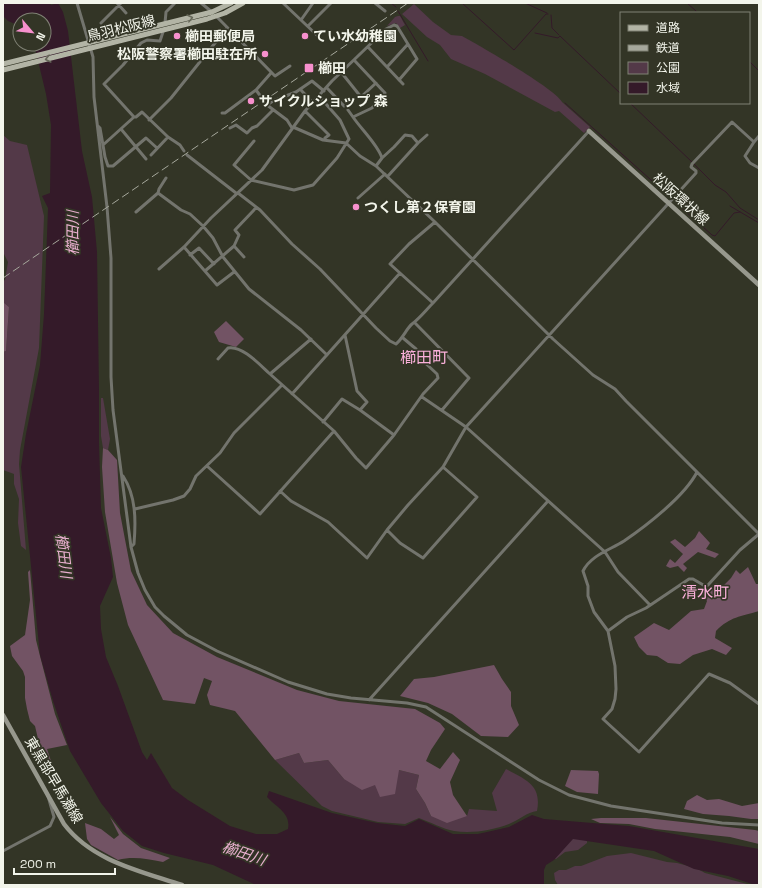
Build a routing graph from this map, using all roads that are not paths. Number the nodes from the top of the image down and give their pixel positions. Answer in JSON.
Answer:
{"nodes":[{"id":1,"x":77,"y":3,"type":"edge"},
{"id":2,"x":175,"y":3,"type":"edge"},
{"id":3,"x":201,"y":3,"type":"edge"},
{"id":4,"x":231,"y":3,"type":"edge"},
{"id":5,"x":243,"y":3,"type":"edge"},
{"id":6,"x":283,"y":3,"type":"edge"},
{"id":7,"x":313,"y":3,"type":"edge"},
{"id":8,"x":331,"y":3,"type":"edge"},
{"id":9,"x":375,"y":3,"type":"edge"},
{"id":10,"x":119,"y":4,"type":"edge"},
{"id":11,"x":384,"y":11,"type":"dead end"},
{"id":12,"x":126,"y":12,"type":"dead end"},
{"id":13,"x":214,"y":14,"type":"junction"},
{"id":14,"x":301,"y":20,"type":"junction"},
{"id":15,"x":101,"y":23,"type":"dead end"},
{"id":16,"x":308,"y":26,"type":"junction"},
{"id":17,"x":164,"y":27,"type":"junction"},
{"id":18,"x":227,"y":28,"type":"junction"},
{"id":19,"x":321,"y":39,"type":"dead end"},
{"id":20,"x":408,"y":44,"type":"junction"},
{"id":21,"x":87,"y":46,"type":"junction"},
{"id":22,"x":368,"y":47,"type":"junction"},
{"id":23,"x":354,"y":60,"type":"junction"},
{"id":24,"x":3,"y":64,"type":"edge"},
{"id":25,"x":290,"y":66,"type":"dead end"},
{"id":26,"x":387,"y":67,"type":"junction"},
{"id":27,"x":3,"y":70,"type":"edge"},
{"id":28,"x":341,"y":72,"type":"junction"},
{"id":29,"x":271,"y":73,"type":"junction"},
{"id":30,"x":399,"y":80,"type":"junction"},
{"id":31,"x":376,"y":83,"type":"junction"},
{"id":32,"x":403,"y":84,"type":"dead end"},
{"id":33,"x":327,"y":88,"type":"junction"},
{"id":34,"x":300,"y":89,"type":"junction"},
{"id":35,"x":256,"y":90,"type":"junction"},
{"id":36,"x":324,"y":91,"type":"junction"},
{"id":37,"x":319,"y":96,"type":"junction"},
{"id":38,"x":313,"y":103,"type":"junction"},
{"id":39,"x":267,"y":105,"type":"junction"},
{"id":40,"x":344,"y":106,"type":"dead end"},
{"id":41,"x":273,"y":110,"type":"junction"},
{"id":42,"x":348,"y":110,"type":"dead end"},
{"id":43,"x":305,"y":111,"type":"junction"},
{"id":44,"x":222,"y":113,"type":"dead end"},
{"id":45,"x":134,"y":117,"type":"junction"},
{"id":46,"x":353,"y":117,"type":"junction"},
{"id":47,"x":149,"y":120,"type":"junction"},
{"id":48,"x":97,"y":125,"type":"junction"},
{"id":49,"x":292,"y":127,"type":"junction"},
{"id":50,"x":230,"y":128,"type":"dead end"},
{"id":51,"x":121,"y":129,"type":"junction"},
{"id":52,"x":589,"y":130,"type":"joint"},
{"id":53,"x":427,"y":135,"type":"dead end"},
{"id":54,"x":759,"y":136,"type":"edge"},
{"id":55,"x":168,"y":137,"type":"junction"},
{"id":56,"x":325,"y":138,"type":"dead end"},
{"id":57,"x":254,"y":141,"type":"dead end"},
{"id":58,"x":754,"y":142,"type":"junction"},
{"id":59,"x":418,"y":143,"type":"junction"},
{"id":60,"x":103,"y":144,"type":"junction"},
{"id":61,"x":347,"y":144,"type":"junction"},
{"id":62,"x":136,"y":147,"type":"junction"},
{"id":63,"x":158,"y":148,"type":"junction"},
{"id":64,"x":184,"y":151,"type":"dead end"},
{"id":65,"x":187,"y":154,"type":"dead end"},
{"id":66,"x":151,"y":155,"type":"dead end"},
{"id":67,"x":382,"y":158,"type":"junction"},
{"id":68,"x":146,"y":159,"type":"dead end"},
{"id":69,"x":376,"y":166,"type":"junction"},
{"id":70,"x":759,"y":168,"type":"edge"},
{"id":71,"x":386,"y":175,"type":"junction"},
{"id":72,"x":166,"y":178,"type":"dead end"},
{"id":73,"x":251,"y":180,"type":"junction"},
{"id":74,"x":158,"y":193,"type":"junction"},
{"id":75,"x":237,"y":193,"type":"junction"},
{"id":76,"x":358,"y":198,"type":"dead end"},
{"id":77,"x":669,"y":203,"type":"junction"},
{"id":78,"x":256,"y":207,"type":"junction"},
{"id":79,"x":136,"y":212,"type":"dead end"},
{"id":80,"x":435,"y":222,"type":"junction"},
{"id":81,"x":204,"y":226,"type":"junction"},
{"id":82,"x":234,"y":246,"type":"junction"},
{"id":83,"x":184,"y":247,"type":"junction"},
{"id":84,"x":190,"y":255,"type":"junction"},
{"id":85,"x":223,"y":257,"type":"junction"},
{"id":86,"x":244,"y":257,"type":"dead end"},
{"id":87,"x":473,"y":259,"type":"junction"},
{"id":88,"x":214,"y":264,"type":"junction"},
{"id":89,"x":158,"y":269,"type":"dead end"},
{"id":90,"x":205,"y":271,"type":"junction"},
{"id":91,"x":234,"y":272,"type":"junction"},
{"id":92,"x":400,"y":273,"type":"junction"},
{"id":93,"x":759,"y":284,"type":"edge"},
{"id":94,"x":433,"y":303,"type":"junction"},
{"id":95,"x":363,"y":314,"type":"junction"},
{"id":96,"x":414,"y":323,"type":"junction"},
{"id":97,"x":345,"y":335,"type":"junction"},
{"id":98,"x":550,"y":335,"type":"junction"},
{"id":99,"x":403,"y":338,"type":"junction"},
{"id":100,"x":311,"y":339,"type":"junction"},
{"id":101,"x":327,"y":354,"type":"junction"},
{"id":102,"x":218,"y":359,"type":"dead end"},
{"id":103,"x":270,"y":374,"type":"junction"},
{"id":104,"x":282,"y":385,"type":"junction"},
{"id":105,"x":292,"y":394,"type":"junction"},
{"id":106,"x":422,"y":397,"type":"junction"},
{"id":107,"x":360,"y":410,"type":"junction"},
{"id":108,"x":442,"y":410,"type":"junction"},
{"id":109,"x":323,"y":422,"type":"junction"},
{"id":110,"x":466,"y":427,"type":"junction"},
{"id":111,"x":334,"y":431,"type":"junction"},
{"id":112,"x":394,"y":435,"type":"junction"},
{"id":113,"x":207,"y":466,"type":"junction"},
{"id":114,"x":443,"y":467,"type":"junction"},
{"id":115,"x":697,"y":472,"type":"junction"},
{"id":116,"x":122,"y":474,"type":"junction"},
{"id":117,"x":280,"y":491,"type":"junction"},
{"id":118,"x":548,"y":501,"type":"junction"},
{"id":119,"x":135,"y":509,"type":"junction"},
{"id":120,"x":387,"y":530,"type":"junction"},
{"id":121,"x":759,"y":534,"type":"edge"},
{"id":122,"x":131,"y":547,"type":"junction"},
{"id":123,"x":605,"y":552,"type":"junction"},
{"id":124,"x":650,"y":605,"type":"junction"},
{"id":125,"x":608,"y":631,"type":"junction"},
{"id":126,"x":369,"y":700,"type":"junction"},
{"id":127,"x":759,"y":704,"type":"edge"},
{"id":128,"x":3,"y":715,"type":"edge"},
{"id":129,"x":48,"y":794,"type":"junction"},
{"id":130,"x":759,"y":825,"type":"edge"},
{"id":131,"x":3,"y":851,"type":"edge"},
{"id":132,"x":182,"y":885,"type":"edge"}],
"edges":[{"from":1,"to":21,"type":"street"},
{"from":2,"to":17,"type":"street"},
{"from":3,"to":13,"type":"street"},
{"from":4,"to":13,"type":"main road","name":"鳥羽松阪線"},
{"from":5,"to":13,"type":"main road","name":"鳥羽松阪線"},
{"from":6,"to":14,"type":"street"},
{"from":7,"to":14,"type":"street"},
{"from":8,"to":16,"type":"street"},
{"from":9,"to":11,"type":"street"},
{"from":10,"to":12,"type":"street"},
{"from":10,"to":15,"type":"street"},
{"from":13,"to":17,"type":"main road","name":"鳥羽松阪線"},
{"from":13,"to":18,"type":"street"},
{"from":14,"to":16,"type":"street"},
{"from":16,"to":19,"type":"street"},
{"from":17,"to":21,"type":"main road","name":"鳥羽松阪線"},
{"from":17,"to":45,"type":"street"},
{"from":18,"to":29,"type":"street"},
{"from":18,"to":47,"type":"street"},
{"from":20,"to":22,"type":"street"},
{"from":20,"to":26,"type":"street"},
{"from":20,"to":30,"type":"street"},
{"from":21,"to":24,"type":"main road","name":"鳥羽松阪線"},
{"from":21,"to":27,"type":"main road","name":"鳥羽松阪線","one_way":true},
{"from":21,"to":48,"type":"street"},
{"from":22,"to":23,"type":"street"},
{"from":22,"to":26,"type":"street"},
{"from":23,"to":28,"type":"street"},
{"from":23,"to":31,"type":"street"},
{"from":25,"to":29,"type":"street"},
{"from":26,"to":30,"type":"street"},
{"from":28,"to":31,"type":"street"},
{"from":28,"to":33,"type":"street"},
{"from":29,"to":35,"type":"street"},
{"from":30,"to":32,"type":"street"},
{"from":31,"to":46,"type":"street"},
{"from":33,"to":36,"type":"street"},
{"from":33,"to":40,"type":"street"},
{"from":34,"to":36,"type":"street"},
{"from":34,"to":38,"type":"street"},
{"from":34,"to":39,"type":"street"},
{"from":35,"to":39,"type":"street"},
{"from":35,"to":44,"type":"street"},
{"from":36,"to":37,"type":"street"},
{"from":37,"to":38,"type":"street"},
{"from":37,"to":61,"type":"street"},
{"from":38,"to":43,"type":"street"},
{"from":39,"to":41,"type":"street"},
{"from":41,"to":49,"type":"street"},
{"from":41,"to":50,"type":"street"},
{"from":42,"to":46,"type":"street"},
{"from":43,"to":49,"type":"street"},
{"from":43,"to":56,"type":"street"},
{"from":45,"to":47,"type":"street"},
{"from":45,"to":51,"type":"street"},
{"from":46,"to":67,"type":"street"},
{"from":47,"to":55,"type":"street"},
{"from":48,"to":60,"type":"street"},
{"from":48,"to":116,"type":"street"},
{"from":49,"to":61,"type":"street"},
{"from":49,"to":73,"type":"street"},
{"from":51,"to":60,"type":"street"},
{"from":51,"to":62,"type":"street"},
{"from":52,"to":77,"type":"main road","name":"松阪環状線"},
{"from":52,"to":87,"type":"street"},
{"from":53,"to":59,"type":"street"},
{"from":54,"to":58,"type":"street"},
{"from":55,"to":63,"type":"street"},
{"from":55,"to":64,"type":"street"},
{"from":57,"to":73,"type":"street"},
{"from":58,"to":70,"type":"street"},
{"from":58,"to":77,"type":"street"},
{"from":59,"to":67,"type":"street"},
{"from":59,"to":71,"type":"street"},
{"from":60,"to":62,"type":"street"},
{"from":61,"to":69,"type":"street"},
{"from":61,"to":73,"type":"street"},
{"from":62,"to":63,"type":"street"},
{"from":62,"to":68,"type":"street"},
{"from":63,"to":66,"type":"street"},
{"from":65,"to":75,"type":"street"},
{"from":67,"to":69,"type":"street"},
{"from":69,"to":71,"type":"street"},
{"from":71,"to":76,"type":"street"},
{"from":71,"to":80,"type":"street"},
{"from":72,"to":74,"type":"street"},
{"from":73,"to":75,"type":"street"},
{"from":74,"to":79,"type":"street"},
{"from":74,"to":81,"type":"street"},
{"from":75,"to":78,"type":"street"},
{"from":75,"to":81,"type":"street"},
{"from":77,"to":93,"type":"main road","name":"松阪環状線"},
{"from":77,"to":98,"type":"street"},
{"from":78,"to":82,"type":"street"},
{"from":78,"to":95,"type":"street"},
{"from":80,"to":87,"type":"street"},
{"from":80,"to":92,"type":"street"},
{"from":81,"to":83,"type":"street"},
{"from":81,"to":85,"type":"street"},
{"from":82,"to":85,"type":"street"},
{"from":82,"to":86,"type":"street"},
{"from":83,"to":84,"type":"street"},
{"from":83,"to":89,"type":"street"},
{"from":84,"to":88,"type":"street"},
{"from":84,"to":90,"type":"street"},
{"from":85,"to":88,"type":"street"},
{"from":85,"to":91,"type":"street"},
{"from":87,"to":94,"type":"street"},
{"from":87,"to":98,"type":"street"},
{"from":88,"to":90,"type":"street"},
{"from":90,"to":91,"type":"street"},
{"from":91,"to":100,"type":"street"},
{"from":92,"to":94,"type":"street"},
{"from":92,"to":95,"type":"street"},
{"from":94,"to":96,"type":"street"},
{"from":95,"to":97,"type":"street"},
{"from":95,"to":99,"type":"street"},
{"from":96,"to":99,"type":"street"},
{"from":96,"to":108,"type":"street"},
{"from":97,"to":101,"type":"street"},
{"from":97,"to":107,"type":"street"},
{"from":98,"to":110,"type":"street"},
{"from":98,"to":115,"type":"street"},
{"from":99,"to":106,"type":"street"},
{"from":100,"to":101,"type":"street"},
{"from":100,"to":103,"type":"street"},
{"from":101,"to":105,"type":"street"},
{"from":102,"to":103,"type":"street"},
{"from":103,"to":104,"type":"street"},
{"from":104,"to":105,"type":"street"},
{"from":104,"to":113,"type":"street"},
{"from":105,"to":109,"type":"street"},
{"from":106,"to":108,"type":"street"},
{"from":106,"to":112,"type":"street"},
{"from":107,"to":109,"type":"street"},
{"from":107,"to":112,"type":"street"},
{"from":108,"to":110,"type":"street"},
{"from":109,"to":111,"type":"street"},
{"from":110,"to":114,"type":"street"},
{"from":110,"to":118,"type":"street"},
{"from":111,"to":112,"type":"street"},
{"from":111,"to":117,"type":"street"},
{"from":113,"to":117,"type":"street"},
{"from":113,"to":119,"type":"street"},
{"from":114,"to":120,"type":"street"},
{"from":114,"to":120,"type":"street"},
{"from":115,"to":121,"type":"street"},
{"from":115,"to":123,"type":"street"},
{"from":116,"to":119,"type":"street"},
{"from":116,"to":122,"type":"street"},
{"from":117,"to":120,"type":"street"},
{"from":118,"to":123,"type":"street"},
{"from":118,"to":126,"type":"street"},
{"from":119,"to":122,"type":"street"},
{"from":121,"to":124,"type":"street"},
{"from":122,"to":126,"type":"street"},
{"from":123,"to":124,"type":"street"},
{"from":123,"to":125,"type":"street"},
{"from":124,"to":125,"type":"street"},
{"from":125,"to":127,"type":"street"},
{"from":126,"to":130,"type":"street"},
{"from":128,"to":129,"type":"main road","name":"東黒部早馬瀬線"},
{"from":129,"to":131,"type":"street"},
{"from":129,"to":132,"type":"main road","name":"東黒部早馬瀬線"}]}
